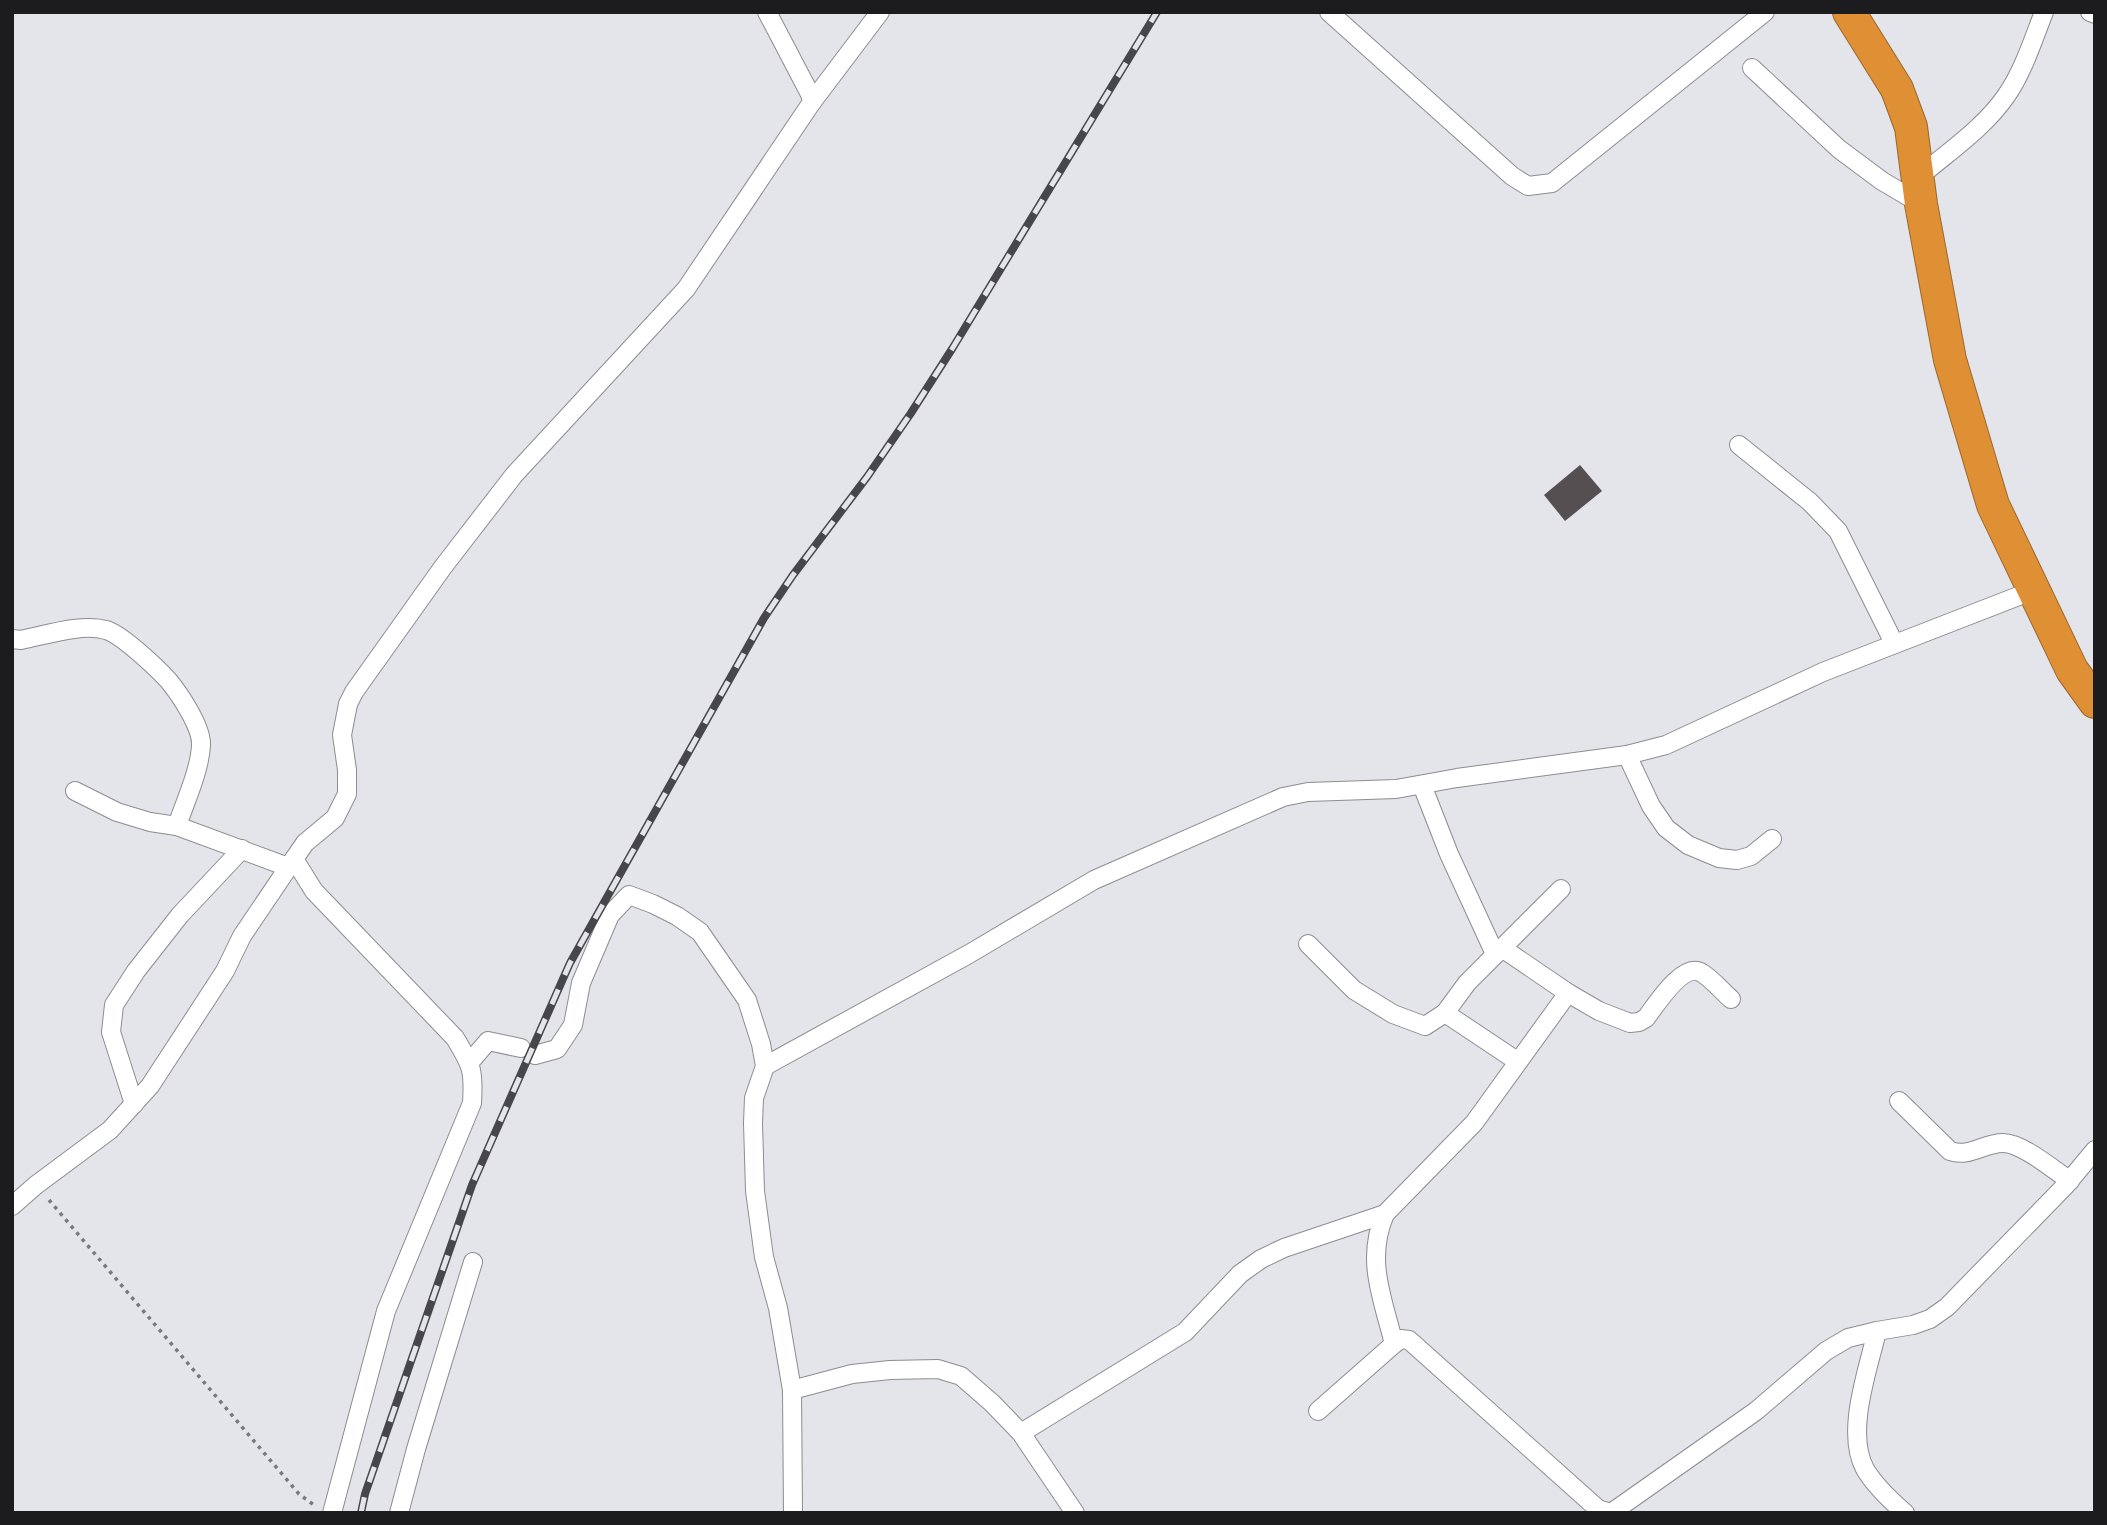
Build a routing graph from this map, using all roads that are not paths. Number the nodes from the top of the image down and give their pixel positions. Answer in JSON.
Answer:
{"nodes":[{"id":1,"x":767,"y":12,"type":"edge"},
{"id":2,"x":880,"y":12,"type":"edge"},
{"id":3,"x":1329,"y":12,"type":"edge"},
{"id":4,"x":1765,"y":12,"type":"edge"},
{"id":5,"x":1849,"y":12,"type":"edge"},
{"id":6,"x":2044,"y":12,"type":"edge"},
{"id":7,"x":1752,"y":68,"type":"dead end"},
{"id":8,"x":812,"y":102,"type":"junction"},
{"id":9,"x":1920,"y":190,"type":"junction"},
{"id":10,"x":1739,"y":445,"type":"dead end"},
{"id":11,"x":2034,"y":590,"type":"junction"},
{"id":12,"x":12,"y":639,"type":"edge"},
{"id":13,"x":1895,"y":643,"type":"junction"},
{"id":14,"x":2095,"y":702,"type":"edge"},
{"id":15,"x":1627,"y":755,"type":"junction"},
{"id":16,"x":1422,"y":785,"type":"junction"},
{"id":17,"x":75,"y":791,"type":"dead end"},
{"id":18,"x":177,"y":826,"type":"junction"},
{"id":19,"x":1772,"y":839,"type":"dead end"},
{"id":20,"x":242,"y":849,"type":"junction"},
{"id":21,"x":291,"y":863,"type":"junction"},
{"id":22,"x":1561,"y":889,"type":"dead end"},
{"id":23,"x":1308,"y":944,"type":"dead end"},
{"id":24,"x":1499,"y":951,"type":"junction"},
{"id":25,"x":1568,"y":993,"type":"junction"},
{"id":26,"x":1731,"y":999,"type":"dead end"},
{"id":27,"x":1445,"y":1013,"type":"junction"},
{"id":28,"x":1517,"y":1061,"type":"junction"},
{"id":29,"x":470,"y":1062,"type":"junction"},
{"id":30,"x":765,"y":1066,"type":"junction"},
{"id":31,"x":1899,"y":1101,"type":"dead end"},
{"id":32,"x":134,"y":1104,"type":"junction"},
{"id":33,"x":2095,"y":1150,"type":"edge"},
{"id":34,"x":2070,"y":1181,"type":"junction"},
{"id":35,"x":12,"y":1206,"type":"edge"},
{"id":36,"x":1385,"y":1214,"type":"junction"},
{"id":37,"x":473,"y":1262,"type":"dead end"},
{"id":38,"x":1877,"y":1331,"type":"junction"},
{"id":39,"x":1394,"y":1344,"type":"junction"},
{"id":40,"x":792,"y":1390,"type":"junction"},
{"id":41,"x":1318,"y":1411,"type":"dead end"},
{"id":42,"x":1021,"y":1433,"type":"junction"},
{"id":43,"x":324,"y":1510,"type":"edge"},
{"id":44,"x":399,"y":1513,"type":"edge"},
{"id":45,"x":793,"y":1513,"type":"edge"},
{"id":46,"x":1074,"y":1513,"type":"edge"},
{"id":47,"x":1905,"y":1513,"type":"edge"}],
"edges":[{"from":1,"to":8,"type":"street"},
{"from":2,"to":8,"type":"street"},
{"from":3,"to":4,"type":"street"},
{"from":5,"to":9,"type":"highway"},
{"from":6,"to":9,"type":"street"},
{"from":7,"to":9,"type":"street"},
{"from":8,"to":21,"type":"street"},
{"from":9,"to":11,"type":"highway"},
{"from":10,"to":13,"type":"street"},
{"from":11,"to":13,"type":"street"},
{"from":11,"to":14,"type":"highway"},
{"from":12,"to":18,"type":"street"},
{"from":13,"to":15,"type":"street"},
{"from":15,"to":16,"type":"street"},
{"from":15,"to":19,"type":"street"},
{"from":16,"to":24,"type":"street"},
{"from":16,"to":30,"type":"street"},
{"from":17,"to":18,"type":"street"},
{"from":18,"to":20,"type":"street"},
{"from":20,"to":21,"type":"street"},
{"from":20,"to":32,"type":"street"},
{"from":21,"to":29,"type":"street"},
{"from":21,"to":32,"type":"street"},
{"from":22,"to":24,"type":"street"},
{"from":23,"to":27,"type":"street"},
{"from":24,"to":25,"type":"street"},
{"from":24,"to":27,"type":"street"},
{"from":25,"to":26,"type":"street"},
{"from":25,"to":28,"type":"street"},
{"from":27,"to":28,"type":"street"},
{"from":28,"to":36,"type":"street"},
{"from":29,"to":30,"type":"street"},
{"from":29,"to":43,"type":"street"},
{"from":30,"to":40,"type":"street"},
{"from":31,"to":34,"type":"street"},
{"from":32,"to":35,"type":"street"},
{"from":33,"to":34,"type":"street"},
{"from":34,"to":38,"type":"street"},
{"from":36,"to":39,"type":"street"},
{"from":36,"to":42,"type":"street"},
{"from":37,"to":44,"type":"street"},
{"from":38,"to":39,"type":"street"},
{"from":38,"to":47,"type":"street"},
{"from":39,"to":41,"type":"street"},
{"from":40,"to":42,"type":"street"},
{"from":40,"to":45,"type":"street"},
{"from":42,"to":46,"type":"street"}]}
